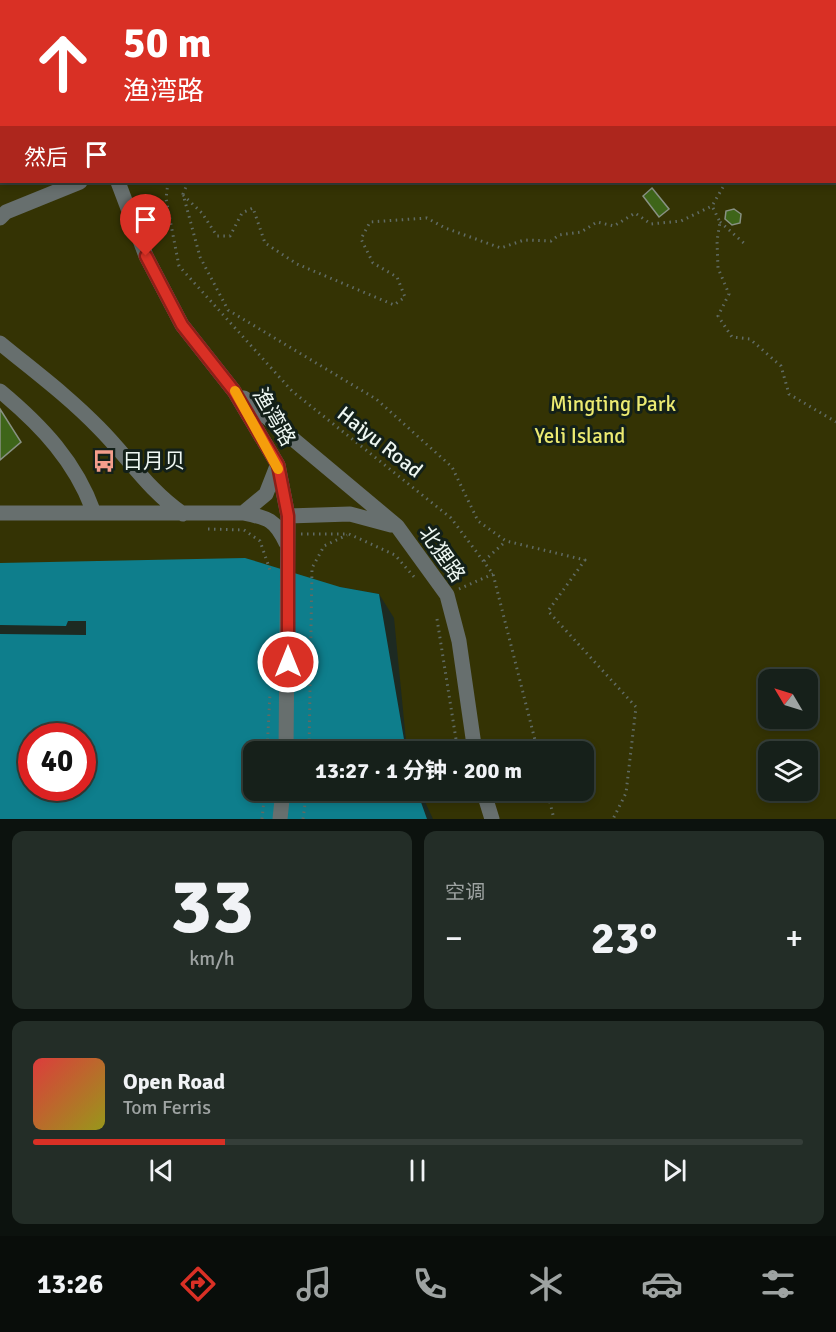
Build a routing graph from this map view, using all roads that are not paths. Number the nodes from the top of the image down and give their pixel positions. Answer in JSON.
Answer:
{"nodes":[{"id":1,"x":78,"y":183,"type":"edge"},
{"id":2,"x":115,"y":183,"type":"edge"},
{"id":3,"x":0,"y":218,"type":"edge"},
{"id":4,"x":0,"y":343,"type":"edge"},
{"id":5,"x":0,"y":391,"type":"edge"},
{"id":6,"x":234,"y":391,"type":"junction"},
{"id":7,"x":278,"y":465,"type":"junction"},
{"id":8,"x":0,"y":513,"type":"edge"},
{"id":9,"x":94,"y":513,"type":"junction"},
{"id":10,"x":243,"y":513,"type":"junction"},
{"id":11,"x":183,"y":514,"type":"junction"},
{"id":12,"x":288,"y":516,"type":"junction"},
{"id":13,"x":397,"y":526,"type":"junction"},
{"id":14,"x":288,"y":539,"type":"junction"},
{"id":15,"x":286,"y":741,"type":"edge"},
{"id":16,"x":473,"y":741,"type":"edge"},
{"id":17,"x":282,"y":801,"type":"edge"},
{"id":18,"x":486,"y":801,"type":"edge"},
{"id":19,"x":280,"y":819,"type":"edge"},
{"id":20,"x":492,"y":819,"type":"edge"}],
"edges":[{"from":1,"to":3,"type":"street"},
{"from":2,"to":6,"type":"street","name":"渔湾路"},
{"from":4,"to":11,"type":"street"},
{"from":5,"to":9,"type":"street"},
{"from":6,"to":7,"type":"street","name":"渔湾路"},
{"from":6,"to":13,"type":"street"},
{"from":7,"to":10,"type":"street"},
{"from":7,"to":12,"type":"street","name":"渔湾路"},
{"from":8,"to":9,"type":"street"},
{"from":9,"to":11,"type":"street"},
{"from":10,"to":11,"type":"street"},
{"from":10,"to":14,"type":"street"},
{"from":12,"to":13,"type":"street","name":"北狸路"},
{"from":12,"to":14,"type":"street","name":"渔湾路"},
{"from":13,"to":16,"type":"street","name":"北狸路"},
{"from":14,"to":15,"type":"street","name":"渔湾路"},
{"from":17,"to":19,"type":"street"},
{"from":18,"to":20,"type":"street"}]}
